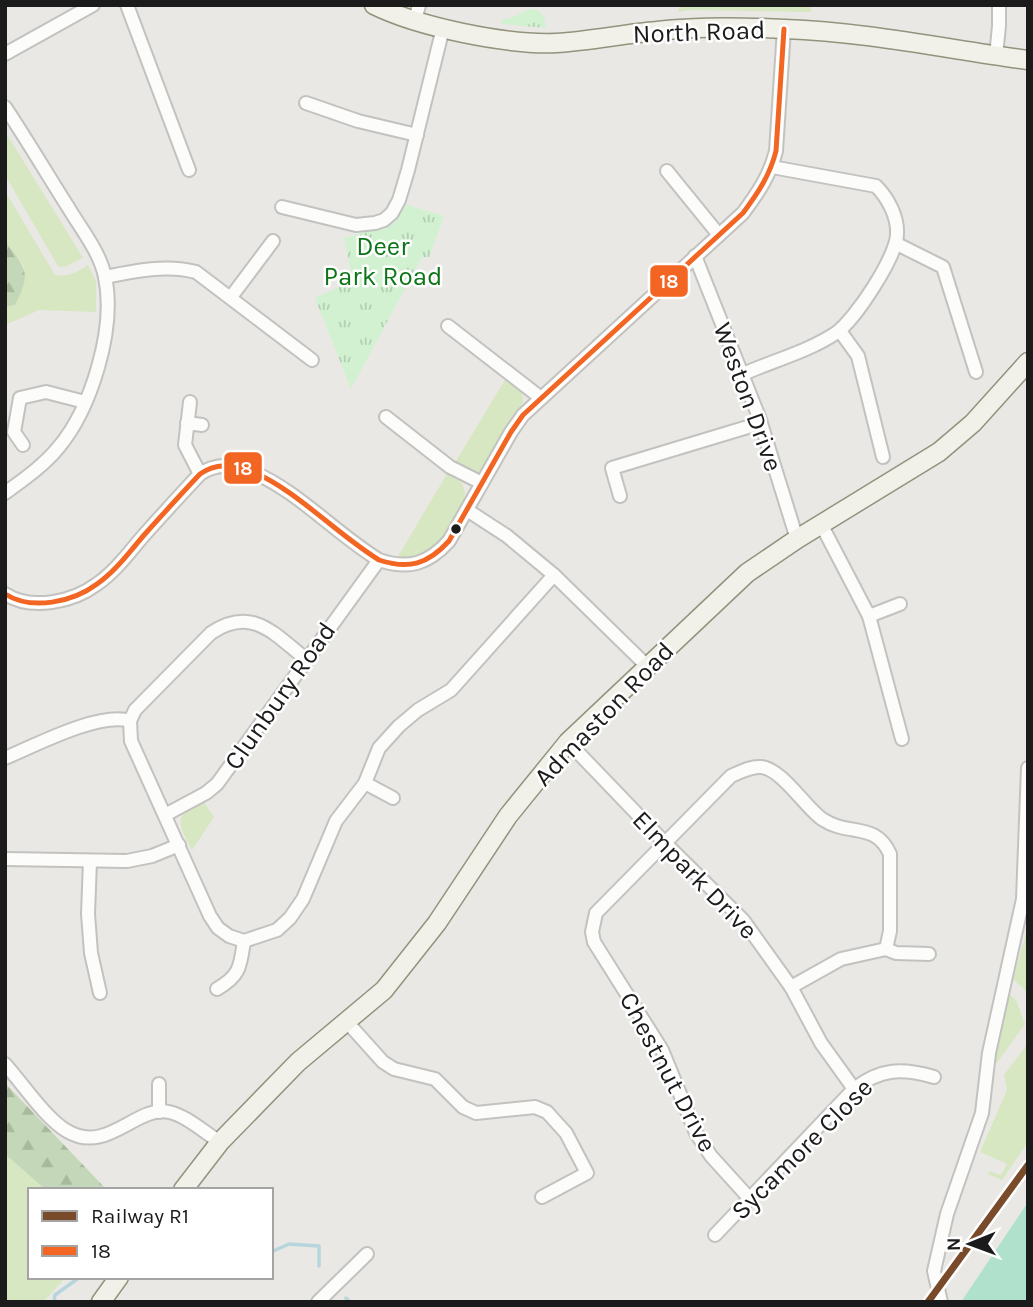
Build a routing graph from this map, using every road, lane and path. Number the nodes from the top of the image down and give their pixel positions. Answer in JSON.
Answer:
{"nodes":[{"id":1,"x":93,"y":5,"type":"edge"},
{"id":2,"x":127,"y":5,"type":"edge"},
{"id":3,"x":374,"y":5,"type":"edge"},
{"id":4,"x":999,"y":5,"type":"edge"},
{"id":5,"x":417,"y":13,"type":"edge"},
{"id":6,"x":443,"y":28,"type":"junction"},
{"id":7,"x":784,"y":29,"type":"junction"},
{"id":8,"x":5,"y":54,"type":"edge"},
{"id":9,"x":996,"y":56,"type":"junction"},
{"id":10,"x":1028,"y":60,"type":"edge"},
{"id":11,"x":306,"y":103,"type":"dead end"},
{"id":12,"x":5,"y":107,"type":"edge"},
{"id":13,"x":416,"y":135,"type":"junction"},
{"id":14,"x":772,"y":167,"type":"junction"},
{"id":15,"x":189,"y":170,"type":"dead end"},
{"id":16,"x":667,"y":171,"type":"dead end"},
{"id":17,"x":282,"y":207,"type":"dead end"},
{"id":18,"x":719,"y":235,"type":"junction"},
{"id":19,"x":273,"y":241,"type":"dead end"},
{"id":20,"x":897,"y":244,"type":"junction"},
{"id":21,"x":695,"y":256,"type":"junction"},
{"id":22,"x":105,"y":277,"type":"junction"},
{"id":23,"x":231,"y":297,"type":"junction"},
{"id":24,"x":448,"y":327,"type":"dead end"},
{"id":25,"x":840,"y":331,"type":"junction"},
{"id":26,"x":313,"y":360,"type":"dead end"},
{"id":27,"x":1028,"y":362,"type":"edge"},
{"id":28,"x":976,"y":372,"type":"dead end"},
{"id":29,"x":743,"y":374,"type":"junction"},
{"id":30,"x":541,"y":398,"type":"junction"},
{"id":31,"x":85,"y":402,"type":"junction"},
{"id":32,"x":190,"y":402,"type":"dead end"},
{"id":33,"x":386,"y":417,"type":"dead end"},
{"id":34,"x":761,"y":422,"type":"junction"},
{"id":35,"x":187,"y":423,"type":"junction"},
{"id":36,"x":202,"y":425,"type":"dead end"},
{"id":37,"x":23,"y":445,"type":"dead end"},
{"id":38,"x":878,"y":451,"type":"dead end"},
{"id":39,"x":200,"y":474,"type":"junction"},
{"id":40,"x":482,"y":483,"type":"junction"},
{"id":41,"x":5,"y":493,"type":"edge"},
{"id":42,"x":620,"y":496,"type":"dead end"},
{"id":43,"x":467,"y":510,"type":"junction"},
{"id":44,"x":821,"y":524,"type":"junction"},
{"id":45,"x":797,"y":539,"type":"junction"},
{"id":46,"x":379,"y":560,"type":"junction"},
{"id":47,"x":554,"y":575,"type":"junction"},
{"id":48,"x":5,"y":594,"type":"edge"},
{"id":49,"x":900,"y":604,"type":"dead end"},
{"id":50,"x":869,"y":616,"type":"junction"},
{"id":51,"x":307,"y":660,"type":"junction"},
{"id":52,"x":648,"y":667,"type":"junction"},
{"id":53,"x":130,"y":721,"type":"junction"},
{"id":54,"x":902,"y":740,"type":"dead end"},
{"id":55,"x":568,"y":742,"type":"junction"},
{"id":56,"x":5,"y":758,"type":"edge"},
{"id":57,"x":1028,"y":770,"type":"edge"},
{"id":58,"x":365,"y":783,"type":"junction"},
{"id":59,"x":393,"y":798,"type":"dead end"},
{"id":60,"x":165,"y":814,"type":"junction"},
{"id":61,"x":665,"y":844,"type":"junction"},
{"id":62,"x":179,"y":845,"type":"junction"},
{"id":63,"x":5,"y":859,"type":"edge"},
{"id":64,"x":90,"y":861,"type":"junction"},
{"id":65,"x":244,"y":940,"type":"junction"},
{"id":66,"x":886,"y":949,"type":"junction"},
{"id":67,"x":929,"y":954,"type":"dead end"},
{"id":68,"x":103,"y":985,"type":"dead end"},
{"id":69,"x":791,"y":986,"type":"junction"},
{"id":70,"x":218,"y":989,"type":"dead end"},
{"id":71,"x":346,"y":1022,"type":"junction"},
{"id":72,"x":5,"y":1064,"type":"edge"},
{"id":73,"x":934,"y":1077,"type":"dead end"},
{"id":74,"x":159,"y":1084,"type":"dead end"},
{"id":75,"x":854,"y":1089,"type":"junction"},
{"id":76,"x":159,"y":1112,"type":"junction"},
{"id":77,"x":220,"y":1142,"type":"junction"},
{"id":78,"x":185,"y":1188,"type":"edge"},
{"id":79,"x":542,"y":1197,"type":"dead end"},
{"id":80,"x":750,"y":1199,"type":"junction"},
{"id":81,"x":715,"y":1235,"type":"dead end"},
{"id":82,"x":368,"y":1254,"type":"dead end"},
{"id":83,"x":118,"y":1279,"type":"edge"},
{"id":84,"x":101,"y":1302,"type":"edge"},
{"id":85,"x":318,"y":1302,"type":"edge"},
{"id":86,"x":941,"y":1302,"type":"edge"}],
"edges":[{"from":1,"to":8,"type":"street"},
{"from":2,"to":15,"type":"street"},
{"from":3,"to":5,"type":"street","name":"North Road"},
{"from":4,"to":9,"type":"street"},
{"from":5,"to":6,"type":"street","name":"North Road"},
{"from":6,"to":7,"type":"street","name":"North Road"},
{"from":6,"to":13,"type":"street"},
{"from":7,"to":9,"type":"street","name":"North Road"},
{"from":7,"to":14,"type":"street"},
{"from":9,"to":10,"type":"street","name":"North Road"},
{"from":11,"to":13,"type":"street"},
{"from":12,"to":22,"type":"street"},
{"from":13,"to":17,"type":"street"},
{"from":14,"to":18,"type":"street"},
{"from":14,"to":20,"type":"street"},
{"from":16,"to":18,"type":"street"},
{"from":18,"to":21,"type":"street"},
{"from":19,"to":23,"type":"street"},
{"from":20,"to":25,"type":"street"},
{"from":20,"to":28,"type":"street"},
{"from":21,"to":29,"type":"street","name":"Weston Drive"},
{"from":21,"to":30,"type":"street"},
{"from":22,"to":23,"type":"street"},
{"from":22,"to":31,"type":"street"},
{"from":23,"to":26,"type":"street"},
{"from":24,"to":30,"type":"street"},
{"from":25,"to":29,"type":"street"},
{"from":25,"to":38,"type":"street"},
{"from":27,"to":44,"type":"street","name":"Admaston Road"},
{"from":29,"to":34,"type":"street","name":"Weston Drive"},
{"from":30,"to":40,"type":"street"},
{"from":31,"to":37,"type":"street"},
{"from":31,"to":41,"type":"street"},
{"from":32,"to":35,"type":"street"},
{"from":33,"to":40,"type":"street"},
{"from":34,"to":42,"type":"street"},
{"from":34,"to":45,"type":"street","name":"Weston Drive"},
{"from":35,"to":36,"type":"street"},
{"from":35,"to":39,"type":"street"},
{"from":39,"to":46,"type":"street"},
{"from":39,"to":48,"type":"street"},
{"from":40,"to":43,"type":"street"},
{"from":43,"to":46,"type":"street"},
{"from":43,"to":47,"type":"street"},
{"from":44,"to":45,"type":"street","name":"Admaston Road"},
{"from":44,"to":50,"type":"street"},
{"from":45,"to":52,"type":"street","name":"Admaston Road"},
{"from":46,"to":51,"type":"street","name":"Clunbury Road"},
{"from":47,"to":52,"type":"street"},
{"from":47,"to":58,"type":"street"},
{"from":49,"to":50,"type":"street"},
{"from":50,"to":54,"type":"street"},
{"from":51,"to":53,"type":"street"},
{"from":51,"to":60,"type":"street","name":"Clunbury Road"},
{"from":52,"to":55,"type":"street","name":"Admaston Road"},
{"from":53,"to":56,"type":"street"},
{"from":53,"to":60,"type":"street"},
{"from":55,"to":61,"type":"street","name":"Elmpark Drive"},
{"from":55,"to":71,"type":"street","name":"Admaston Road"},
{"from":57,"to":86,"type":"street"},
{"from":58,"to":59,"type":"street"},
{"from":58,"to":65,"type":"street"},
{"from":60,"to":62,"type":"street"},
{"from":61,"to":66,"type":"street","name":"Chestnut Drive"},
{"from":61,"to":69,"type":"street","name":"Elmpark Drive"},
{"from":61,"to":80,"type":"street","name":"Chestnut Drive"},
{"from":62,"to":64,"type":"street"},
{"from":62,"to":65,"type":"street"},
{"from":63,"to":64,"type":"street"},
{"from":64,"to":68,"type":"street"},
{"from":65,"to":70,"type":"street"},
{"from":66,"to":67,"type":"street"},
{"from":66,"to":69,"type":"street"},
{"from":69,"to":75,"type":"street","name":"Elmpark Drive"},
{"from":71,"to":77,"type":"street","name":"Admaston Road"},
{"from":71,"to":79,"type":"street"},
{"from":72,"to":76,"type":"street"},
{"from":73,"to":75,"type":"street","name":"Sycamore Close"},
{"from":74,"to":76,"type":"street"},
{"from":75,"to":80,"type":"street","name":"Sycamore Close"},
{"from":76,"to":77,"type":"street"},
{"from":77,"to":78,"type":"street","name":"Admaston Road"},
{"from":80,"to":81,"type":"street","name":"Sycamore Close"},
{"from":82,"to":85,"type":"street"},
{"from":83,"to":84,"type":"street"}]}
